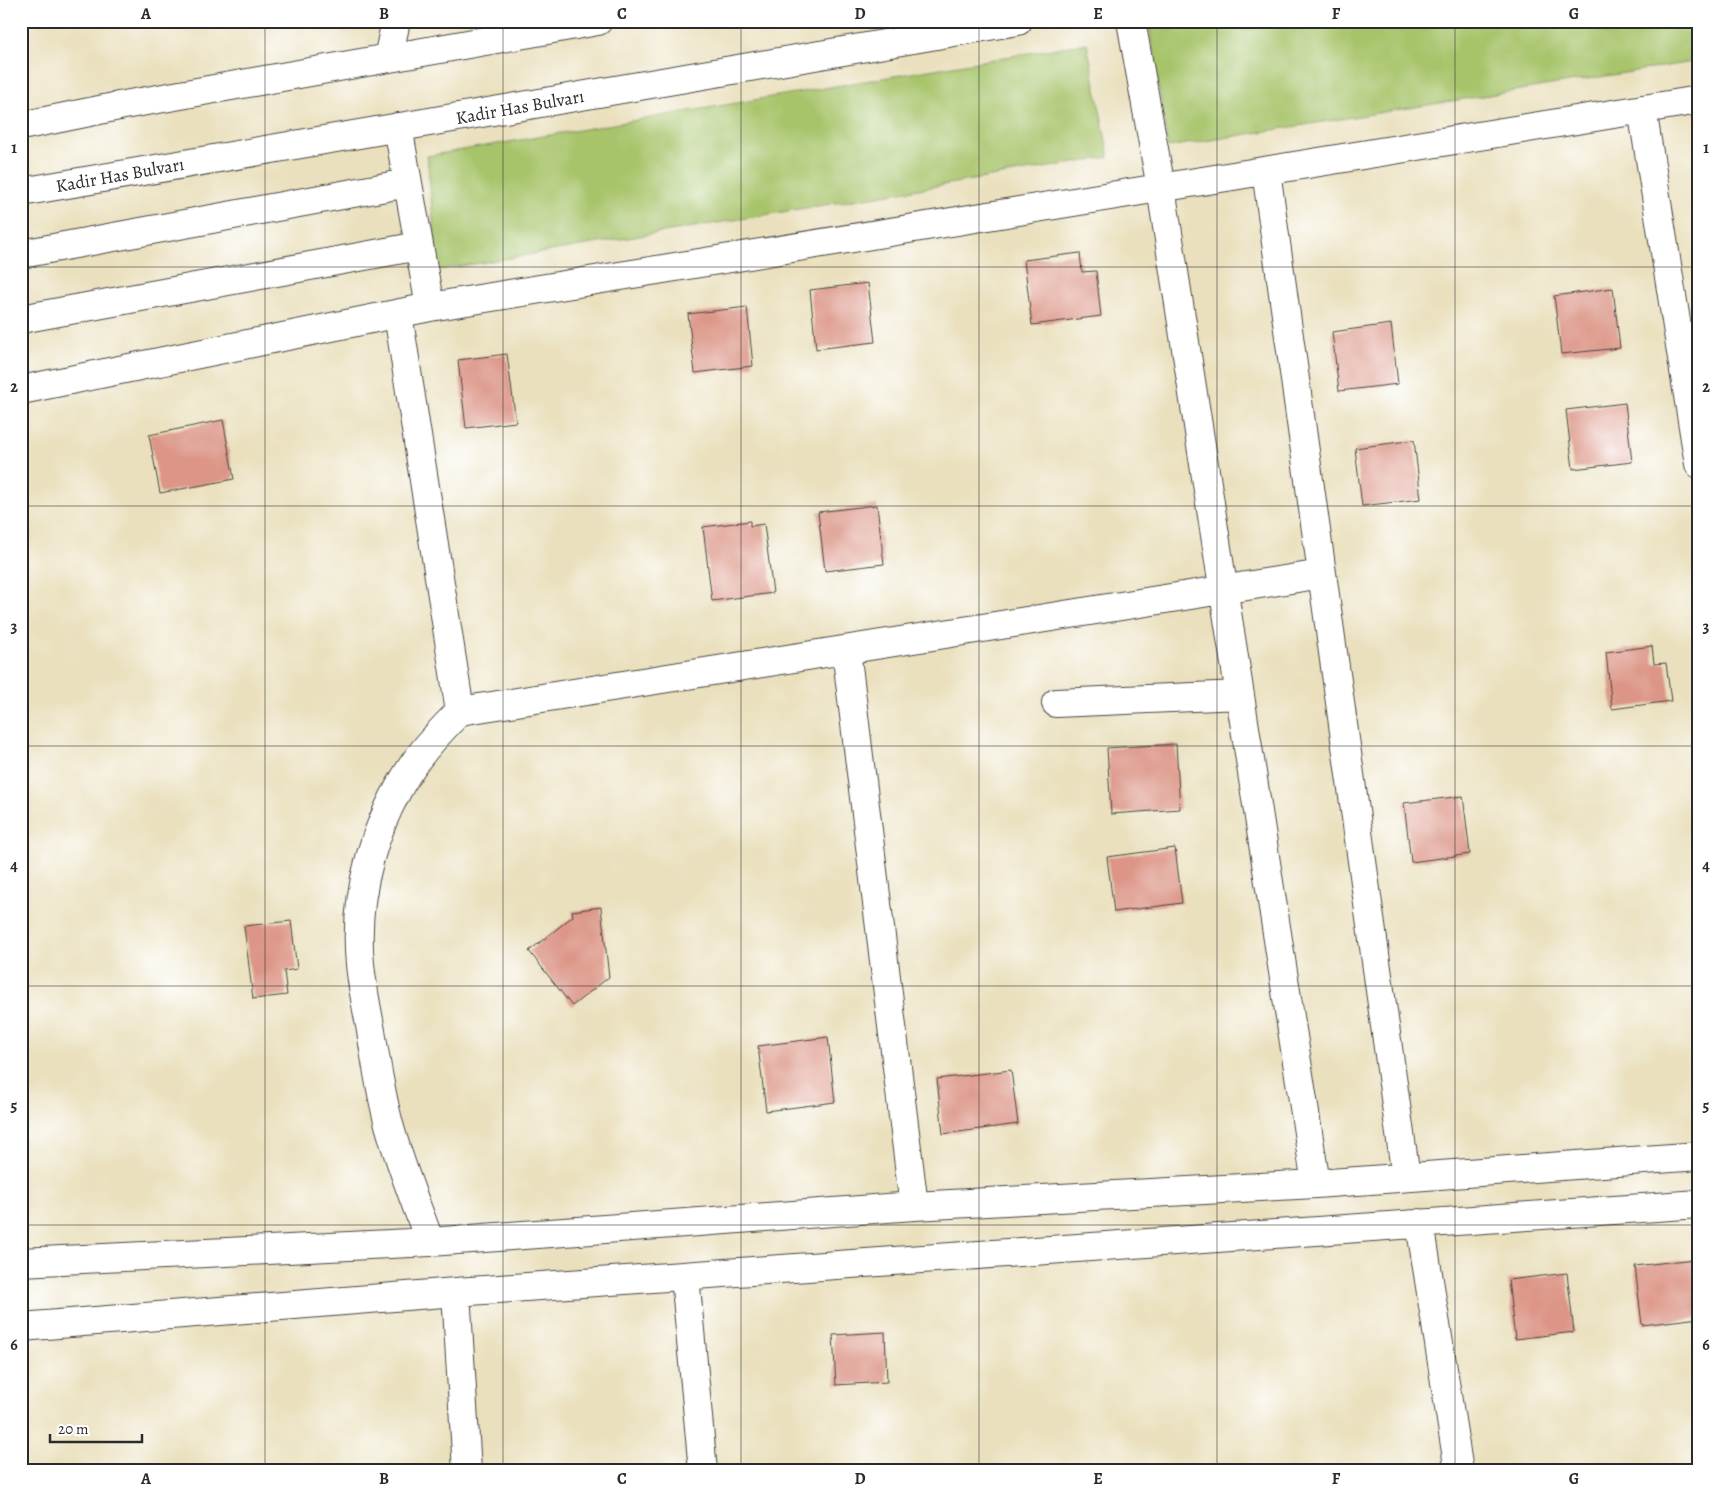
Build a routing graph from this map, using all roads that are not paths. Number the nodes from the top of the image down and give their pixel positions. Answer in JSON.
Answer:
{"nodes":[{"id":1,"x":396,"y":21,"type":"edge"},
{"id":2,"x":598,"y":21,"type":"edge"},
{"id":3,"x":1018,"y":21,"type":"edge"},
{"id":4,"x":1131,"y":21,"type":"edge"},
{"id":5,"x":388,"y":58,"type":"junction"},
{"id":6,"x":1699,"y":100,"type":"edge"},
{"id":7,"x":1642,"y":109,"type":"junction"},
{"id":8,"x":21,"y":126,"type":"edge"},
{"id":9,"x":398,"y":128,"type":"junction"},
{"id":10,"x":1266,"y":171,"type":"junction"},
{"id":11,"x":408,"y":183,"type":"junction"},
{"id":12,"x":1160,"y":188,"type":"junction"},
{"id":13,"x":21,"y":192,"type":"edge"},
{"id":14,"x":419,"y":246,"type":"junction"},
{"id":15,"x":21,"y":254,"type":"edge"},
{"id":16,"x":430,"y":307,"type":"junction"},
{"id":17,"x":398,"y":314,"type":"junction"},
{"id":18,"x":21,"y":319,"type":"edge"},
{"id":19,"x":21,"y":390,"type":"edge"},
{"id":20,"x":1699,"y":464,"type":"edge"},
{"id":21,"x":1322,"y":574,"type":"junction"},
{"id":22,"x":1223,"y":590,"type":"junction"},
{"id":23,"x":846,"y":650,"type":"junction"},
{"id":24,"x":1240,"y":695,"type":"junction"},
{"id":25,"x":1056,"y":703,"type":"dead end"},
{"id":26,"x":460,"y":711,"type":"junction"},
{"id":27,"x":1699,"y":1156,"type":"edge"},
{"id":28,"x":1406,"y":1177,"type":"junction"},
{"id":29,"x":1316,"y":1184,"type":"junction"},
{"id":30,"x":1699,"y":1204,"type":"edge"},
{"id":31,"x":914,"y":1206,"type":"junction"},
{"id":32,"x":1420,"y":1224,"type":"junction"},
{"id":33,"x":430,"y":1242,"type":"junction"},
{"id":34,"x":21,"y":1262,"type":"edge"},
{"id":35,"x":685,"y":1276,"type":"junction"},
{"id":36,"x":456,"y":1292,"type":"junction"},
{"id":37,"x":21,"y":1327,"type":"edge"},
{"id":38,"x":467,"y":1471,"type":"edge"},
{"id":39,"x":703,"y":1471,"type":"edge"},
{"id":40,"x":1459,"y":1471,"type":"edge"}],
"edges":[{"from":1,"to":5,"type":"main road"},
{"from":2,"to":5,"type":"main road"},
{"from":3,"to":9,"type":"main road","name":"Kadir Has Bulvarı"},
{"from":4,"to":12,"type":"main road"},
{"from":5,"to":8,"type":"main road"},
{"from":6,"to":7,"type":"main road"},
{"from":7,"to":10,"type":"main road"},
{"from":7,"to":20,"type":"main road"},
{"from":9,"to":11,"type":"main road"},
{"from":9,"to":13,"type":"main road","name":"Kadir Has Bulvarı"},
{"from":10,"to":12,"type":"main road"},
{"from":10,"to":21,"type":"main road"},
{"from":11,"to":14,"type":"main road"},
{"from":11,"to":15,"type":"main road"},
{"from":12,"to":16,"type":"main road"},
{"from":12,"to":22,"type":"main road"},
{"from":14,"to":16,"type":"main road"},
{"from":14,"to":18,"type":"main road"},
{"from":16,"to":17,"type":"main road"},
{"from":17,"to":19,"type":"main road"},
{"from":17,"to":26,"type":"main road"},
{"from":21,"to":22,"type":"main road"},
{"from":21,"to":28,"type":"main road"},
{"from":22,"to":23,"type":"main road"},
{"from":22,"to":24,"type":"main road"},
{"from":23,"to":26,"type":"main road"},
{"from":23,"to":31,"type":"main road"},
{"from":24,"to":25,"type":"main road"},
{"from":24,"to":29,"type":"main road"},
{"from":26,"to":33,"type":"main road"},
{"from":27,"to":28,"type":"main road"},
{"from":28,"to":29,"type":"main road"},
{"from":29,"to":31,"type":"main road"},
{"from":30,"to":32,"type":"main road"},
{"from":31,"to":33,"type":"main road"},
{"from":32,"to":35,"type":"main road"},
{"from":32,"to":40,"type":"main road"},
{"from":33,"to":34,"type":"main road"},
{"from":35,"to":36,"type":"main road"},
{"from":35,"to":39,"type":"main road"},
{"from":36,"to":37,"type":"main road"},
{"from":36,"to":38,"type":"main road"}]}
